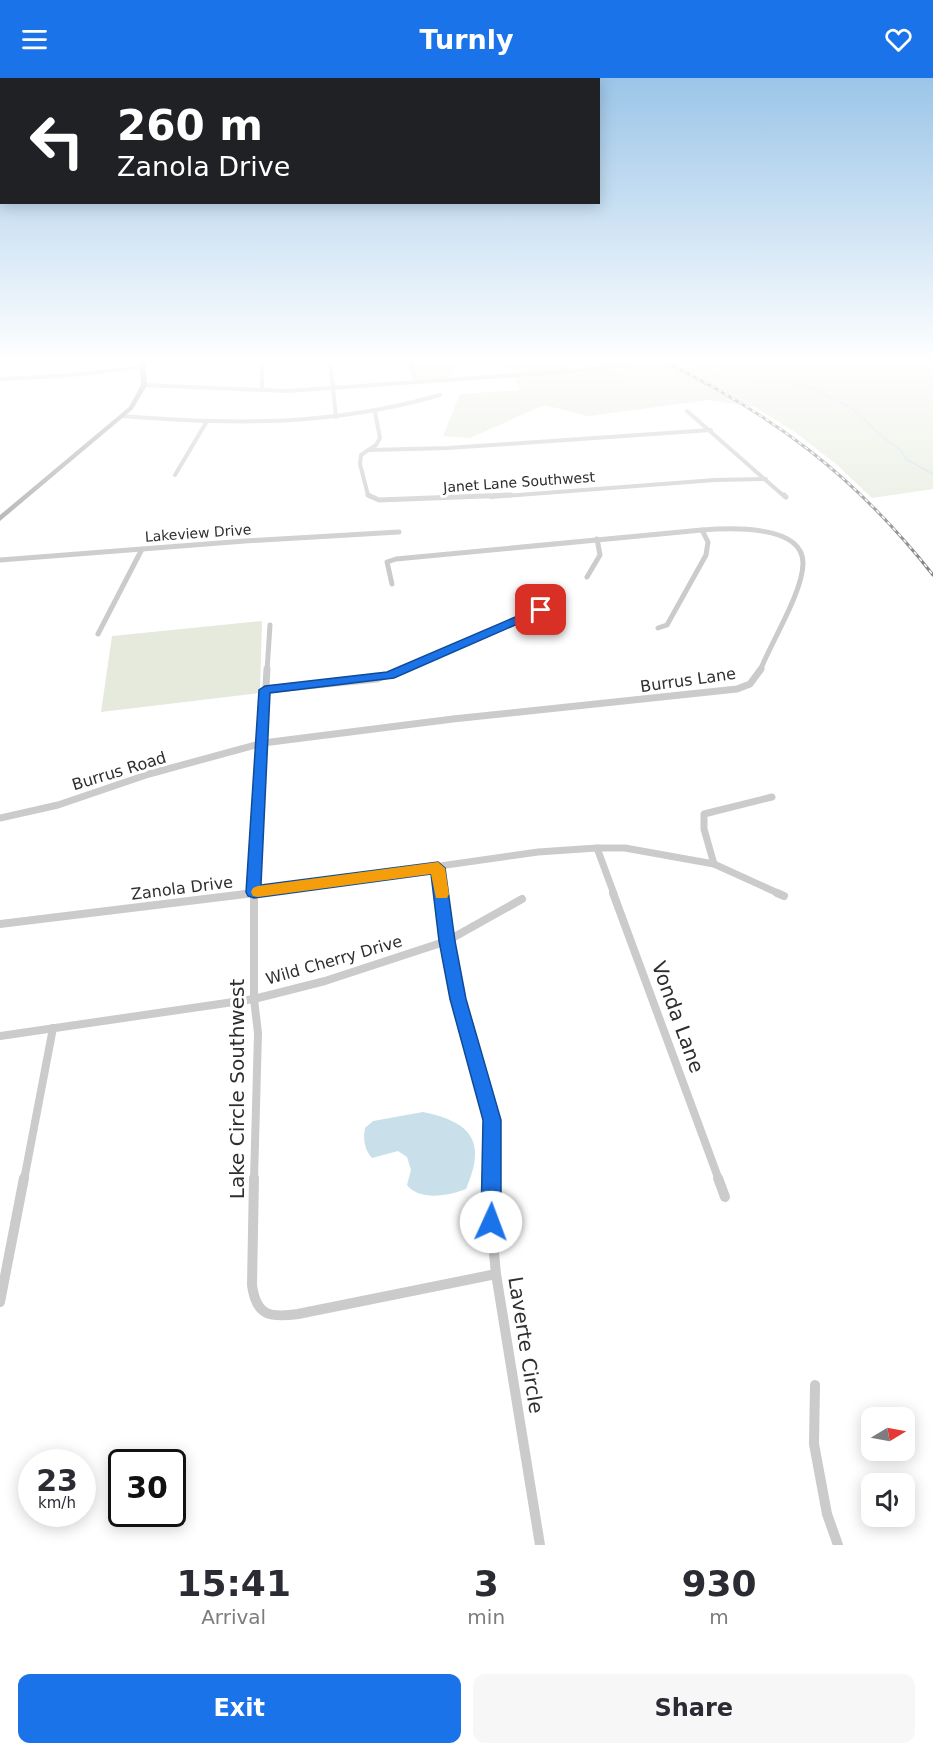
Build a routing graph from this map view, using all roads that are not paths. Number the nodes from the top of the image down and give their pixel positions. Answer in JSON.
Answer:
{"nodes":[{"id":1,"x":108,"y":428,"type":"edge"},
{"id":2,"x":203,"y":428,"type":"edge"},
{"id":3,"x":378,"y":428,"type":"edge"},
{"id":4,"x":711,"y":430,"type":"joint"},
{"id":5,"x":369,"y":450,"type":"junction"},
{"id":6,"x":175,"y":475,"type":"dead end"},
{"id":7,"x":766,"y":479,"type":"junction"},
{"id":8,"x":786,"y":497,"type":"dead end"},
{"id":9,"x":0,"y":519,"type":"edge"},
{"id":10,"x":702,"y":530,"type":"junction"},
{"id":11,"x":399,"y":532,"type":"dead end"},
{"id":12,"x":597,"y":539,"type":"junction"},
{"id":13,"x":142,"y":549,"type":"junction"},
{"id":14,"x":0,"y":560,"type":"edge"},
{"id":15,"x":587,"y":577,"type":"dead end"},
{"id":16,"x":392,"y":584,"type":"dead end"},
{"id":17,"x":546,"y":606,"type":"dead end"},
{"id":18,"x":270,"y":625,"type":"dead end"},
{"id":19,"x":658,"y":628,"type":"dead end"},
{"id":20,"x":98,"y":634,"type":"dead end"},
{"id":21,"x":265,"y":690,"type":"junction"},
{"id":22,"x":263,"y":743,"type":"junction"},
{"id":23,"x":772,"y":797,"type":"dead end"},
{"id":24,"x":0,"y":818,"type":"edge"},
{"id":25,"x":597,"y":848,"type":"junction"},
{"id":26,"x":714,"y":864,"type":"junction"},
{"id":27,"x":438,"y":868,"type":"junction"},
{"id":28,"x":254,"y":892,"type":"junction"},
{"id":29,"x":784,"y":896,"type":"dead end"},
{"id":30,"x":522,"y":899,"type":"dead end"},
{"id":31,"x":0,"y":924,"type":"edge"},
{"id":32,"x":447,"y":941,"type":"junction"},
{"id":33,"x":254,"y":999,"type":"junction"},
{"id":34,"x":53,"y":1028,"type":"junction"},
{"id":35,"x":0,"y":1036,"type":"edge"},
{"id":36,"x":725,"y":1197,"type":"dead end"},
{"id":37,"x":496,"y":1274,"type":"junction"},
{"id":38,"x":0,"y":1302,"type":"edge"},
{"id":39,"x":815,"y":1385,"type":"dead end"},
{"id":40,"x":540,"y":1545,"type":"edge"},
{"id":41,"x":838,"y":1545,"type":"edge"}],
"edges":[{"from":1,"to":9,"type":"main road"},
{"from":2,"to":6,"type":"street"},
{"from":3,"to":5,"type":"street","name":"Janet Lane Southwest"},
{"from":4,"to":5,"type":"street"},
{"from":4,"to":7,"type":"street"},
{"from":5,"to":7,"type":"street","name":"Janet Lane Southwest"},
{"from":7,"to":8,"type":"street"},
{"from":10,"to":12,"type":"street"},
{"from":10,"to":19,"type":"street"},
{"from":10,"to":22,"type":"street","name":"Burrus Lane"},
{"from":11,"to":13,"type":"street","name":"Lakeview Drive"},
{"from":12,"to":15,"type":"street"},
{"from":12,"to":16,"type":"street"},
{"from":13,"to":14,"type":"street","name":"Lakeview Drive"},
{"from":13,"to":20,"type":"street"},
{"from":17,"to":21,"type":"street"},
{"from":18,"to":21,"type":"street","name":"Lake Circle Southwest"},
{"from":21,"to":22,"type":"street","name":"Lake Circle Southwest"},
{"from":22,"to":24,"type":"street","name":"Burrus Road"},
{"from":22,"to":28,"type":"street","name":"Lake Circle Southwest"},
{"from":23,"to":26,"type":"street"},
{"from":25,"to":26,"type":"street","name":"Zanola Drive"},
{"from":25,"to":27,"type":"street","name":"Zanola Drive"},
{"from":25,"to":36,"type":"street","name":"Vonda Lane"},
{"from":26,"to":29,"type":"street","name":"Zanola Drive"},
{"from":27,"to":28,"type":"street","name":"Zanola Drive"},
{"from":27,"to":32,"type":"street","name":"Laverte Circle"},
{"from":28,"to":31,"type":"street","name":"Zanola Drive"},
{"from":28,"to":33,"type":"street","name":"Lake Circle Southwest"},
{"from":30,"to":32,"type":"street","name":"Wild Cherry Drive"},
{"from":32,"to":33,"type":"street","name":"Wild Cherry Drive"},
{"from":32,"to":37,"type":"street","name":"Laverte Circle"},
{"from":33,"to":34,"type":"street","name":"Wild Cherry Drive"},
{"from":33,"to":37,"type":"street","name":"Lake Circle Southwest"},
{"from":34,"to":35,"type":"street","name":"Wild Cherry Drive"},
{"from":34,"to":38,"type":"street"},
{"from":37,"to":40,"type":"street","name":"Laverte Circle"},
{"from":39,"to":41,"type":"street"}]}
